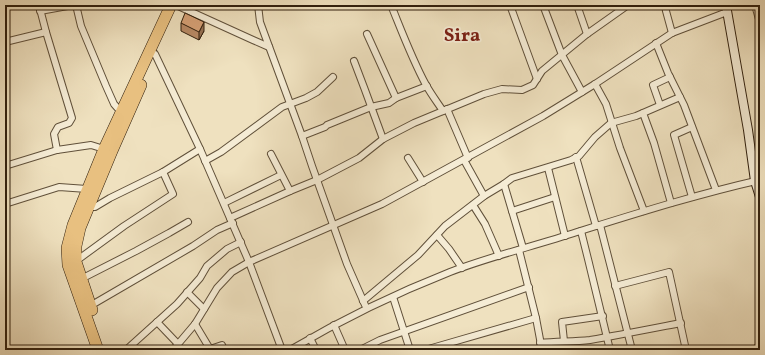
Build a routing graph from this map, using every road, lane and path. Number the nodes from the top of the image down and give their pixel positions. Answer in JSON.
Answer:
{"nodes":[{"id":1,"x":74,"y":5,"type":"edge"},
{"id":2,"x":176,"y":5,"type":"edge"},
{"id":3,"x":258,"y":5,"type":"edge"},
{"id":4,"x":391,"y":5,"type":"edge"},
{"id":5,"x":510,"y":5,"type":"edge"},
{"id":6,"x":543,"y":5,"type":"edge"},
{"id":7,"x":577,"y":5,"type":"edge"},
{"id":8,"x":628,"y":5,"type":"edge"},
{"id":9,"x":665,"y":5,"type":"edge"},
{"id":10,"x":755,"y":5,"type":"edge"},
{"id":11,"x":40,"y":8,"type":"edge"},
{"id":12,"x":726,"y":8,"type":"edge"},
{"id":13,"x":760,"y":22,"type":"edge"},
{"id":14,"x":46,"y":32,"type":"junction"},
{"id":15,"x":672,"y":33,"type":"junction"},
{"id":16,"x":367,"y":34,"type":"dead end"},
{"id":17,"x":587,"y":34,"type":"junction"},
{"id":18,"x":5,"y":42,"type":"edge"},
{"id":19,"x":656,"y":43,"type":"junction"},
{"id":20,"x":269,"y":46,"type":"junction"},
{"id":21,"x":155,"y":54,"type":"junction"},
{"id":22,"x":562,"y":55,"type":"junction"},
{"id":23,"x":354,"y":61,"type":"dead end"},
{"id":24,"x":333,"y":77,"type":"dead end"},
{"id":25,"x":670,"y":77,"type":"junction"},
{"id":26,"x":537,"y":80,"type":"junction"},
{"id":27,"x":595,"y":84,"type":"junction"},
{"id":28,"x":427,"y":86,"type":"junction"},
{"id":29,"x":582,"y":92,"type":"junction"},
{"id":30,"x":680,"y":97,"type":"junction"},
{"id":31,"x":396,"y":98,"type":"junction"},
{"id":32,"x":291,"y":104,"type":"junction"},
{"id":33,"x":660,"y":105,"type":"junction"},
{"id":34,"x":371,"y":107,"type":"junction"},
{"id":35,"x":445,"y":110,"type":"junction"},
{"id":36,"x":121,"y":112,"type":"junction"},
{"id":37,"x":643,"y":113,"type":"junction"},
{"id":38,"x":611,"y":123,"type":"junction"},
{"id":39,"x":692,"y":127,"type":"junction"},
{"id":40,"x":302,"y":136,"type":"junction"},
{"id":41,"x":383,"y":139,"type":"junction"},
{"id":42,"x":104,"y":149,"type":"junction"},
{"id":43,"x":200,"y":149,"type":"junction"},
{"id":44,"x":56,"y":150,"type":"junction"},
{"id":45,"x":271,"y":154,"type":"dead end"},
{"id":46,"x":576,"y":157,"type":"junction"},
{"id":47,"x":408,"y":158,"type":"dead end"},
{"id":48,"x":466,"y":159,"type":"junction"},
{"id":49,"x":205,"y":161,"type":"junction"},
{"id":50,"x":5,"y":166,"type":"edge"},
{"id":51,"x":548,"y":168,"type":"junction"},
{"id":52,"x":162,"y":172,"type":"junction"},
{"id":53,"x":282,"y":175,"type":"junction"},
{"id":54,"x":317,"y":180,"type":"junction"},
{"id":55,"x":758,"y":180,"type":"edge"},
{"id":56,"x":424,"y":182,"type":"junction"},
{"id":57,"x":504,"y":184,"type":"junction"},
{"id":58,"x":87,"y":189,"type":"junction"},
{"id":59,"x":716,"y":190,"type":"junction"},
{"id":60,"x":290,"y":191,"type":"junction"},
{"id":61,"x":484,"y":196,"type":"junction"},
{"id":62,"x":555,"y":197,"type":"junction"},
{"id":63,"x":692,"y":197,"type":"junction"},
{"id":64,"x":760,"y":198,"type":"edge"},
{"id":65,"x":224,"y":203,"type":"junction"},
{"id":66,"x":672,"y":203,"type":"junction"},
{"id":67,"x":5,"y":204,"type":"edge"},
{"id":68,"x":473,"y":205,"type":"junction"},
{"id":69,"x":89,"y":207,"type":"junction"},
{"id":70,"x":512,"y":211,"type":"junction"},
{"id":71,"x":644,"y":211,"type":"junction"},
{"id":72,"x":231,"y":221,"type":"junction"},
{"id":73,"x":188,"y":222,"type":"dead end"},
{"id":74,"x":334,"y":225,"type":"junction"},
{"id":75,"x":598,"y":226,"type":"junction"},
{"id":76,"x":581,"y":231,"type":"junction"},
{"id":77,"x":437,"y":236,"type":"junction"},
{"id":78,"x":565,"y":236,"type":"junction"},
{"id":79,"x":241,"y":242,"type":"junction"},
{"id":80,"x":521,"y":249,"type":"junction"},
{"id":81,"x":499,"y":256,"type":"junction"},
{"id":82,"x":76,"y":262,"type":"junction"},
{"id":83,"x":249,"y":262,"type":"junction"},
{"id":84,"x":462,"y":268,"type":"junction"},
{"id":85,"x":81,"y":279,"type":"junction"},
{"id":86,"x":616,"y":286,"type":"junction"},
{"id":87,"x":529,"y":287,"type":"junction"},
{"id":88,"x":187,"y":292,"type":"junction"},
{"id":89,"x":393,"y":297,"type":"junction"},
{"id":90,"x":363,"y":301,"type":"junction"},
{"id":91,"x":90,"y":306,"type":"junction"},
{"id":92,"x":204,"y":308,"type":"junction"},
{"id":93,"x":366,"y":308,"type":"junction"},
{"id":94,"x":602,"y":316,"type":"junction"},
{"id":95,"x":536,"y":318,"type":"junction"},
{"id":96,"x":157,"y":322,"type":"junction"},
{"id":97,"x":681,"y":323,"type":"junction"},
{"id":98,"x":195,"y":324,"type":"junction"},
{"id":99,"x":334,"y":325,"type":"junction"},
{"id":100,"x":405,"y":331,"type":"junction"},
{"id":101,"x":628,"y":334,"type":"junction"},
{"id":102,"x":607,"y":337,"type":"junction"},
{"id":103,"x":310,"y":338,"type":"junction"},
{"id":104,"x":564,"y":342,"type":"junction"},
{"id":105,"x":178,"y":344,"type":"junction"},
{"id":106,"x":541,"y":347,"type":"edge"},
{"id":107,"x":760,"y":349,"type":"edge"},
{"id":108,"x":98,"y":350,"type":"edge"},
{"id":109,"x":105,"y":350,"type":"edge"},
{"id":110,"x":126,"y":350,"type":"edge"},
{"id":111,"x":173,"y":350,"type":"edge"},
{"id":112,"x":224,"y":350,"type":"edge"},
{"id":113,"x":282,"y":350,"type":"edge"},
{"id":114,"x":290,"y":350,"type":"edge"},
{"id":115,"x":316,"y":350,"type":"edge"},
{"id":116,"x":345,"y":350,"type":"edge"},
{"id":117,"x":360,"y":350,"type":"edge"},
{"id":118,"x":410,"y":350,"type":"edge"},
{"id":119,"x":425,"y":350,"type":"edge"},
{"id":120,"x":610,"y":350,"type":"edge"},
{"id":121,"x":632,"y":350,"type":"edge"},
{"id":122,"x":686,"y":350,"type":"edge"},
{"id":123,"x":756,"y":350,"type":"edge"}],
"edges":[{"from":1,"to":11,"type":"street"},
{"from":1,"to":36,"type":"street"},
{"from":2,"to":20,"type":"street"},
{"from":2,"to":21,"type":"highway"},
{"from":2,"to":36,"type":"highway"},
{"from":3,"to":20,"type":"street"},
{"from":4,"to":28,"type":"street"},
{"from":5,"to":26,"type":"street"},
{"from":6,"to":22,"type":"street"},
{"from":7,"to":17,"type":"street"},
{"from":8,"to":17,"type":"street"},
{"from":9,"to":15,"type":"street"},
{"from":10,"to":13,"type":"street"},
{"from":11,"to":14,"type":"street"},
{"from":12,"to":15,"type":"street"},
{"from":12,"to":55,"type":"main road"},
{"from":14,"to":18,"type":"street"},
{"from":14,"to":44,"type":"street"},
{"from":15,"to":19,"type":"street"},
{"from":16,"to":31,"type":"street"},
{"from":17,"to":22,"type":"street"},
{"from":19,"to":25,"type":"street"},
{"from":19,"to":27,"type":"street"},
{"from":20,"to":32,"type":"street"},
{"from":21,"to":43,"type":"street"},
{"from":21,"to":69,"type":"highway"},
{"from":22,"to":26,"type":"street"},
{"from":22,"to":29,"type":"street"},
{"from":23,"to":34,"type":"street"},
{"from":24,"to":32,"type":"street"},
{"from":25,"to":30,"type":"street"},
{"from":25,"to":33,"type":"street"},
{"from":26,"to":35,"type":"street"},
{"from":27,"to":29,"type":"street"},
{"from":27,"to":38,"type":"street"},
{"from":28,"to":31,"type":"street"},
{"from":28,"to":35,"type":"street"},
{"from":29,"to":48,"type":"street"},
{"from":30,"to":33,"type":"street"},
{"from":30,"to":39,"type":"street"},
{"from":31,"to":34,"type":"street"},
{"from":32,"to":40,"type":"street"},
{"from":32,"to":49,"type":"street"},
{"from":33,"to":37,"type":"street"},
{"from":34,"to":40,"type":"street"},
{"from":34,"to":41,"type":"street"},
{"from":35,"to":41,"type":"street"},
{"from":35,"to":48,"type":"street"},
{"from":36,"to":42,"type":"highway"},
{"from":37,"to":38,"type":"street"},
{"from":37,"to":66,"type":"street"},
{"from":38,"to":46,"type":"street"},
{"from":38,"to":71,"type":"street"},
{"from":39,"to":59,"type":"street"},
{"from":39,"to":63,"type":"street"},
{"from":40,"to":54,"type":"street"},
{"from":41,"to":54,"type":"street"},
{"from":42,"to":44,"type":"street"},
{"from":42,"to":58,"type":"highway"},
{"from":43,"to":49,"type":"street"},
{"from":43,"to":52,"type":"street"},
{"from":44,"to":50,"type":"street"},
{"from":45,"to":53,"type":"street"},
{"from":46,"to":51,"type":"street"},
{"from":46,"to":75,"type":"street"},
{"from":47,"to":56,"type":"street"},
{"from":48,"to":56,"type":"street"},
{"from":48,"to":61,"type":"street"},
{"from":49,"to":65,"type":"street"},
{"from":51,"to":57,"type":"street"},
{"from":51,"to":62,"type":"street"},
{"from":52,"to":69,"type":"street"},
{"from":52,"to":82,"type":"street"},
{"from":53,"to":60,"type":"street"},
{"from":53,"to":65,"type":"street"},
{"from":54,"to":60,"type":"street"},
{"from":54,"to":74,"type":"street"},
{"from":55,"to":59,"type":"street"},
{"from":55,"to":64,"type":"main road"},
{"from":56,"to":74,"type":"street"},
{"from":57,"to":61,"type":"street"},
{"from":57,"to":70,"type":"street"},
{"from":58,"to":67,"type":"street"},
{"from":58,"to":108,"type":"highway"},
{"from":59,"to":63,"type":"street"},
{"from":60,"to":72,"type":"street"},
{"from":61,"to":68,"type":"street"},
{"from":62,"to":70,"type":"street"},
{"from":62,"to":78,"type":"street"},
{"from":63,"to":66,"type":"street"},
{"from":65,"to":72,"type":"street"},
{"from":66,"to":71,"type":"street"},
{"from":68,"to":77,"type":"street"},
{"from":68,"to":81,"type":"street"},
{"from":69,"to":82,"type":"highway"},
{"from":70,"to":80,"type":"street"},
{"from":71,"to":75,"type":"street"},
{"from":72,"to":79,"type":"street"},
{"from":72,"to":91,"type":"street"},
{"from":73,"to":85,"type":"street"},
{"from":74,"to":83,"type":"street"},
{"from":74,"to":90,"type":"street"},
{"from":75,"to":76,"type":"street"},
{"from":75,"to":86,"type":"street"},
{"from":76,"to":78,"type":"street"},
{"from":76,"to":94,"type":"street"},
{"from":77,"to":84,"type":"street"},
{"from":77,"to":90,"type":"street"},
{"from":78,"to":80,"type":"street"},
{"from":79,"to":83,"type":"street"},
{"from":79,"to":88,"type":"street"},
{"from":80,"to":81,"type":"street"},
{"from":80,"to":87,"type":"street"},
{"from":81,"to":84,"type":"street"},
{"from":82,"to":85,"type":"highway"},
{"from":83,"to":92,"type":"street"},
{"from":83,"to":113,"type":"street"},
{"from":84,"to":89,"type":"street"},
{"from":85,"to":91,"type":"highway"},
{"from":86,"to":97,"type":"street"},
{"from":86,"to":101,"type":"street"},
{"from":87,"to":95,"type":"street"},
{"from":87,"to":100,"type":"street"},
{"from":88,"to":92,"type":"street"},
{"from":88,"to":96,"type":"street"},
{"from":89,"to":93,"type":"street"},
{"from":89,"to":100,"type":"street"},
{"from":90,"to":93,"type":"street"},
{"from":91,"to":109,"type":"highway"},
{"from":92,"to":98,"type":"street"},
{"from":93,"to":99,"type":"street"},
{"from":94,"to":102,"type":"street"},
{"from":94,"to":104,"type":"street"},
{"from":95,"to":106,"type":"street"},
{"from":95,"to":119,"type":"street"},
{"from":96,"to":105,"type":"street"},
{"from":96,"to":110,"type":"street"},
{"from":97,"to":101,"type":"street"},
{"from":97,"to":122,"type":"street"},
{"from":98,"to":105,"type":"street"},
{"from":98,"to":112,"type":"street"},
{"from":99,"to":103,"type":"street"},
{"from":99,"to":116,"type":"street"},
{"from":100,"to":117,"type":"street"},
{"from":100,"to":118,"type":"street"},
{"from":101,"to":102,"type":"street"},
{"from":101,"to":121,"type":"street"},
{"from":102,"to":104,"type":"street"},
{"from":102,"to":120,"type":"street"},
{"from":103,"to":114,"type":"street"},
{"from":103,"to":115,"type":"street"},
{"from":104,"to":106,"type":"street"},
{"from":105,"to":111,"type":"street"},
{"from":107,"to":123,"type":"highway"}]}
